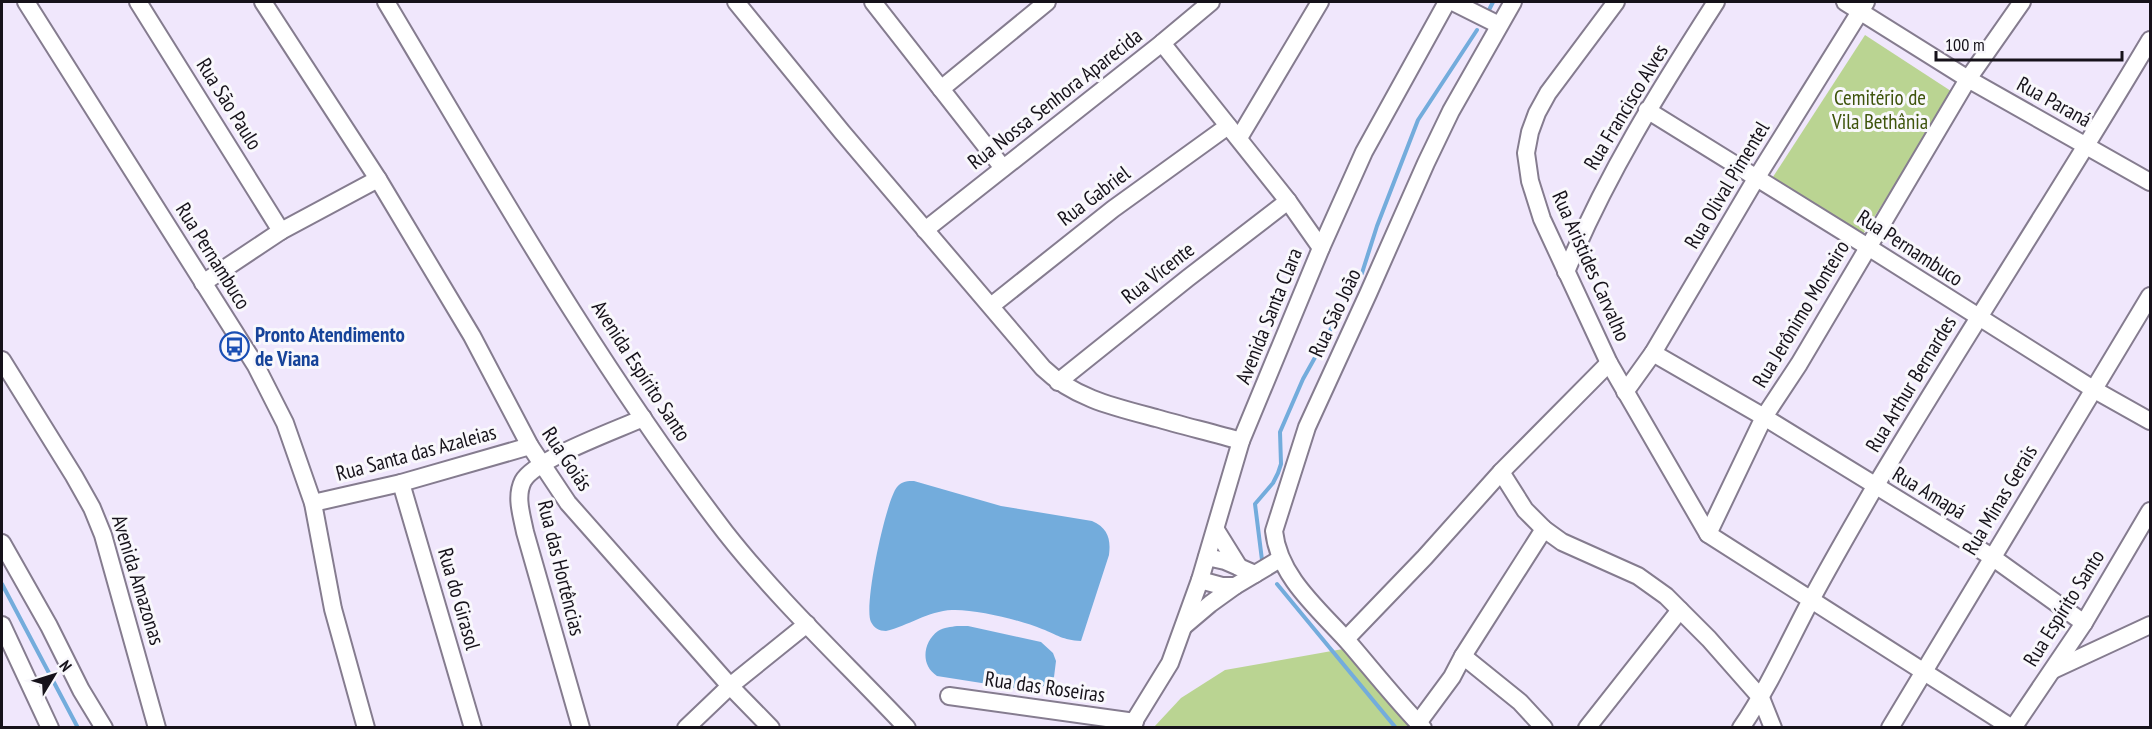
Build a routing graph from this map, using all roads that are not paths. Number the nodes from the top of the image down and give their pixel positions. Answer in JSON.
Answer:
{"nodes":[{"id":1,"x":26,"y":2,"type":"edge"},
{"id":2,"x":138,"y":2,"type":"edge"},
{"id":3,"x":263,"y":2,"type":"edge"},
{"id":4,"x":386,"y":2,"type":"edge"},
{"id":5,"x":736,"y":2,"type":"edge"},
{"id":6,"x":873,"y":2,"type":"edge"},
{"id":7,"x":1047,"y":2,"type":"edge"},
{"id":8,"x":1211,"y":2,"type":"edge"},
{"id":9,"x":1320,"y":2,"type":"edge"},
{"id":10,"x":1447,"y":2,"type":"edge"},
{"id":11,"x":1453,"y":2,"type":"edge"},
{"id":12,"x":1513,"y":2,"type":"edge"},
{"id":13,"x":1616,"y":2,"type":"edge"},
{"id":14,"x":1716,"y":2,"type":"edge"},
{"id":15,"x":2022,"y":2,"type":"edge"},
{"id":16,"x":1857,"y":4,"type":"edge"},
{"id":17,"x":1499,"y":25,"type":"junction"},
{"id":18,"x":2151,"y":40,"type":"edge"},
{"id":19,"x":1162,"y":43,"type":"junction"},
{"id":20,"x":1968,"y":80,"type":"junction"},
{"id":21,"x":941,"y":89,"type":"junction"},
{"id":22,"x":1647,"y":110,"type":"junction"},
{"id":23,"x":1234,"y":132,"type":"junction"},
{"id":24,"x":2087,"y":147,"type":"junction"},
{"id":25,"x":1003,"y":168,"type":"junction"},
{"id":26,"x":1757,"y":177,"type":"junction"},
{"id":27,"x":378,"y":179,"type":"junction"},
{"id":28,"x":2151,"y":182,"type":"edge"},
{"id":29,"x":1288,"y":201,"type":"junction"},
{"id":30,"x":925,"y":230,"type":"junction"},
{"id":31,"x":281,"y":231,"type":"junction"},
{"id":32,"x":1868,"y":247,"type":"junction"},
{"id":33,"x":1321,"y":248,"type":"junction"},
{"id":34,"x":1566,"y":272,"type":"junction"},
{"id":35,"x":203,"y":283,"type":"junction"},
{"id":36,"x":2151,"y":296,"type":"edge"},
{"id":37,"x":991,"y":306,"type":"junction"},
{"id":38,"x":1978,"y":318,"type":"junction"},
{"id":39,"x":1653,"y":353,"type":"junction"},
{"id":40,"x":2,"y":360,"type":"edge"},
{"id":41,"x":1609,"y":363,"type":"junction"},
{"id":42,"x":1058,"y":382,"type":"junction"},
{"id":43,"x":2093,"y":389,"type":"junction"},
{"id":44,"x":1625,"y":392,"type":"junction"},
{"id":45,"x":1764,"y":417,"type":"junction"},
{"id":46,"x":643,"y":418,"type":"junction"},
{"id":47,"x":2151,"y":421,"type":"edge"},
{"id":48,"x":1241,"y":441,"type":"junction"},
{"id":49,"x":530,"y":446,"type":"junction"},
{"id":50,"x":543,"y":463,"type":"junction"},
{"id":51,"x":1501,"y":472,"type":"junction"},
{"id":52,"x":401,"y":483,"type":"junction"},
{"id":53,"x":1875,"y":487,"type":"junction"},
{"id":54,"x":313,"y":503,"type":"junction"},
{"id":55,"x":2151,"y":511,"type":"edge"},
{"id":56,"x":1544,"y":529,"type":"junction"},
{"id":57,"x":1215,"y":530,"type":"junction"},
{"id":58,"x":1708,"y":534,"type":"junction"},
{"id":59,"x":2,"y":543,"type":"edge"},
{"id":60,"x":1207,"y":557,"type":"junction"},
{"id":61,"x":1992,"y":557,"type":"junction"},
{"id":62,"x":1280,"y":559,"type":"junction"},
{"id":63,"x":1239,"y":567,"type":"junction"},
{"id":64,"x":1255,"y":574,"type":"junction"},
{"id":65,"x":1200,"y":580,"type":"junction"},
{"id":66,"x":1235,"y":586,"type":"junction"},
{"id":67,"x":1811,"y":600,"type":"junction"},
{"id":68,"x":1680,"y":610,"type":"junction"},
{"id":69,"x":2084,"y":623,"type":"junction"},
{"id":70,"x":807,"y":624,"type":"junction"},
{"id":71,"x":2151,"y":625,"type":"edge"},
{"id":72,"x":1184,"y":626,"type":"junction"},
{"id":73,"x":4,"y":635,"type":"edge"},
{"id":74,"x":1346,"y":639,"type":"junction"},
{"id":75,"x":1463,"y":656,"type":"junction"},
{"id":76,"x":2052,"y":670,"type":"junction"},
{"id":77,"x":1924,"y":672,"type":"junction"},
{"id":78,"x":730,"y":686,"type":"junction"},
{"id":79,"x":949,"y":696,"type":"dead end"},
{"id":80,"x":1761,"y":698,"type":"junction"},
{"id":81,"x":1132,"y":725,"type":"edge"},
{"id":82,"x":1420,"y":725,"type":"edge"},
{"id":83,"x":50,"y":728,"type":"edge"},
{"id":84,"x":104,"y":728,"type":"edge"},
{"id":85,"x":157,"y":728,"type":"edge"},
{"id":86,"x":366,"y":728,"type":"edge"},
{"id":87,"x":473,"y":728,"type":"edge"},
{"id":88,"x":581,"y":728,"type":"edge"},
{"id":89,"x":686,"y":728,"type":"edge"},
{"id":90,"x":771,"y":728,"type":"edge"},
{"id":91,"x":907,"y":728,"type":"edge"},
{"id":92,"x":1544,"y":728,"type":"edge"},
{"id":93,"x":1587,"y":728,"type":"edge"},
{"id":94,"x":1742,"y":728,"type":"edge"},
{"id":95,"x":1773,"y":728,"type":"edge"},
{"id":96,"x":1890,"y":728,"type":"edge"},
{"id":97,"x":2013,"y":728,"type":"edge"}],
"edges":[{"from":1,"to":35,"type":"street","name":"Rua Pernambuco"},
{"from":2,"to":31,"type":"street","name":"Rua São Paulo"},
{"from":3,"to":27,"type":"street","name":"Rua Goiás"},
{"from":4,"to":46,"type":"street","name":"Avenida Espírito Santo"},
{"from":5,"to":30,"type":"street"},
{"from":6,"to":21,"type":"street"},
{"from":7,"to":21,"type":"street"},
{"from":8,"to":19,"type":"street","name":"Rua Nossa Senhora Aparecida"},
{"from":9,"to":23,"type":"street"},
{"from":10,"to":33,"type":"street","name":"Avenida Santa Clara"},
{"from":11,"to":17,"type":"street"},
{"from":12,"to":17,"type":"street","name":"Rua São João"},
{"from":13,"to":34,"type":"street","name":"Rua Aristides Carvalho"},
{"from":14,"to":22,"type":"street","name":"Rua Francisco Alves"},
{"from":15,"to":20,"type":"street","name":"Rua Jerônimo Monteiro"},
{"from":16,"to":20,"type":"street","name":"Rua Paraná"},
{"from":16,"to":26,"type":"street","name":"Rua Olival Pimentel"},
{"from":17,"to":62,"type":"street","name":"Rua São João"},
{"from":18,"to":24,"type":"street","name":"Rua Arthur Bernardes"},
{"from":19,"to":23,"type":"street"},
{"from":19,"to":25,"type":"street","name":"Rua Nossa Senhora Aparecida"},
{"from":20,"to":24,"type":"street","name":"Rua Paraná"},
{"from":20,"to":32,"type":"street","name":"Rua Jerônimo Monteiro"},
{"from":21,"to":25,"type":"street"},
{"from":22,"to":26,"type":"street","name":"Rua Pernambuco"},
{"from":22,"to":34,"type":"street","name":"Rua Francisco Alves"},
{"from":23,"to":29,"type":"street"},
{"from":23,"to":37,"type":"street","name":"Rua Gabriel"},
{"from":24,"to":28,"type":"street","name":"Rua Paraná"},
{"from":24,"to":38,"type":"street","name":"Rua Arthur Bernardes"},
{"from":25,"to":30,"type":"street","name":"Rua Nossa Senhora Aparecida"},
{"from":26,"to":32,"type":"street","name":"Rua Pernambuco"},
{"from":26,"to":39,"type":"street","name":"Rua Olival Pimentel"},
{"from":27,"to":31,"type":"street"},
{"from":27,"to":49,"type":"street","name":"Rua Goiás"},
{"from":29,"to":33,"type":"street"},
{"from":29,"to":42,"type":"street","name":"Rua Vicente"},
{"from":30,"to":37,"type":"street"},
{"from":31,"to":35,"type":"street"},
{"from":32,"to":38,"type":"street","name":"Rua Pernambuco"},
{"from":32,"to":45,"type":"street","name":"Rua Jerônimo Monteiro"},
{"from":33,"to":48,"type":"street","name":"Avenida Santa Clara"},
{"from":34,"to":41,"type":"street","name":"Rua Aristides Carvalho"},
{"from":35,"to":54,"type":"street","name":"Rua Pernambuco"},
{"from":36,"to":43,"type":"street","name":"Rua Minas Gerais"},
{"from":37,"to":42,"type":"street"},
{"from":38,"to":43,"type":"street","name":"Rua Pernambuco"},
{"from":38,"to":53,"type":"street","name":"Rua Arthur Bernardes"},
{"from":39,"to":44,"type":"street","name":"Rua Olival Pimentel"},
{"from":39,"to":45,"type":"street","name":"Rua Amapá"},
{"from":40,"to":85,"type":"street","name":"Avenida Amazonas"},
{"from":41,"to":44,"type":"street","name":"Rua Aristides Carvalho"},
{"from":41,"to":51,"type":"street"},
{"from":42,"to":48,"type":"street"},
{"from":43,"to":47,"type":"street","name":"Rua Pernambuco"},
{"from":43,"to":61,"type":"street","name":"Rua Minas Gerais"},
{"from":44,"to":58,"type":"street","name":"Rua Aristides Carvalho"},
{"from":45,"to":53,"type":"street","name":"Rua Amapá"},
{"from":45,"to":58,"type":"street","name":"Rua Jerônimo Monteiro"},
{"from":46,"to":50,"type":"street","name":"Rua das Hortências"},
{"from":46,"to":70,"type":"street","name":"Avenida Espírito Santo"},
{"from":48,"to":57,"type":"street","name":"Avenida Santa Clara"},
{"from":49,"to":50,"type":"street","name":"Rua Goiás"},
{"from":49,"to":52,"type":"street","name":"Rua Santa das Azaleias"},
{"from":50,"to":78,"type":"street","name":"Rua Goiás"},
{"from":50,"to":88,"type":"street","name":"Rua das Hortências"},
{"from":51,"to":56,"type":"street"},
{"from":51,"to":74,"type":"street"},
{"from":52,"to":54,"type":"street","name":"Rua Santa das Azaleias"},
{"from":52,"to":87,"type":"street","name":"Rua do Girasol"},
{"from":53,"to":61,"type":"street","name":"Rua Amapá"},
{"from":53,"to":67,"type":"street","name":"Rua Arthur Bernardes"},
{"from":54,"to":86,"type":"street","name":"Rua Pernambuco"},
{"from":55,"to":69,"type":"street","name":"Rua Espírito Santo"},
{"from":56,"to":68,"type":"street"},
{"from":56,"to":75,"type":"street"},
{"from":57,"to":60,"type":"street","name":"Avenida Santa Clara"},
{"from":57,"to":63,"type":"street"},
{"from":58,"to":67,"type":"street"},
{"from":59,"to":84,"type":"street"},
{"from":60,"to":63,"type":"street"},
{"from":60,"to":65,"type":"street","name":"Avenida Santa Clara"},
{"from":61,"to":69,"type":"street","name":"Rua Amapá"},
{"from":61,"to":77,"type":"street","name":"Rua Minas Gerais"},
{"from":62,"to":64,"type":"street"},
{"from":62,"to":74,"type":"street","name":"Rua São João"},
{"from":63,"to":64,"type":"street"},
{"from":64,"to":66,"type":"street"},
{"from":65,"to":66,"type":"street"},
{"from":65,"to":72,"type":"street","name":"Avenida Santa Clara"},
{"from":66,"to":72,"type":"street"},
{"from":67,"to":77,"type":"street"},
{"from":67,"to":80,"type":"street","name":"Rua Arthur Bernardes"},
{"from":68,"to":80,"type":"street"},
{"from":68,"to":93,"type":"street"},
{"from":69,"to":76,"type":"street","name":"Rua Espírito Santo"},
{"from":70,"to":78,"type":"street"},
{"from":70,"to":91,"type":"street","name":"Avenida Espírito Santo"},
{"from":71,"to":76,"type":"street"},
{"from":72,"to":81,"type":"street","name":"Avenida Santa Clara"},
{"from":73,"to":83,"type":"street"},
{"from":74,"to":82,"type":"street","name":"Rua São João"},
{"from":75,"to":82,"type":"street"},
{"from":75,"to":92,"type":"street"},
{"from":76,"to":97,"type":"street","name":"Rua Espírito Santo"},
{"from":77,"to":96,"type":"street","name":"Rua Minas Gerais"},
{"from":77,"to":97,"type":"street"},
{"from":78,"to":89,"type":"street"},
{"from":78,"to":90,"type":"street","name":"Rua Goiás"},
{"from":79,"to":81,"type":"street","name":"Rua das Roseiras"},
{"from":80,"to":94,"type":"street","name":"Rua Arthur Bernardes"},
{"from":80,"to":95,"type":"street"}]}
